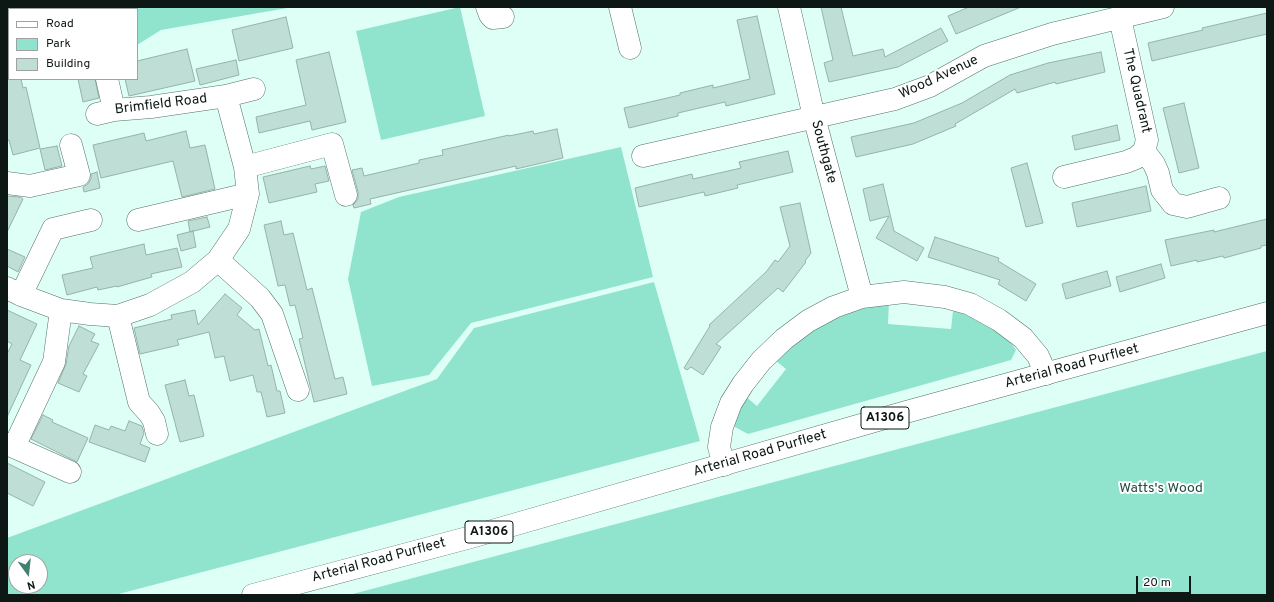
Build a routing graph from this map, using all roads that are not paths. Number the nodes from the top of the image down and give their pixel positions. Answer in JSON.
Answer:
{"nodes":[{"id":1,"x":620,"y":7,"type":"edge"},
{"id":2,"x":789,"y":7,"type":"edge"},
{"id":3,"x":1163,"y":7,"type":"edge"},
{"id":4,"x":1120,"y":18,"type":"junction"},
{"id":5,"x":630,"y":48,"type":"dead end"},
{"id":6,"x":107,"y":80,"type":"edge"},
{"id":7,"x":254,"y":89,"type":"dead end"},
{"id":8,"x":226,"y":96,"type":"junction"},
{"id":9,"x":814,"y":117,"type":"junction"},
{"id":10,"x":71,"y":145,"type":"dead end"},
{"id":11,"x":1144,"y":151,"type":"junction"},
{"id":12,"x":643,"y":156,"type":"dead end"},
{"id":13,"x":245,"y":167,"type":"junction"},
{"id":14,"x":1064,"y":177,"type":"dead end"},
{"id":15,"x":7,"y":183,"type":"edge"},
{"id":16,"x":248,"y":194,"type":"junction"},
{"id":17,"x":346,"y":195,"type":"dead end"},
{"id":18,"x":1219,"y":198,"type":"dead end"},
{"id":19,"x":91,"y":220,"type":"dead end"},
{"id":20,"x":138,"y":220,"type":"dead end"},
{"id":21,"x":218,"y":260,"type":"junction"},
{"id":22,"x":14,"y":292,"type":"edge"},
{"id":23,"x":862,"y":297,"type":"junction"},
{"id":24,"x":61,"y":310,"type":"junction"},
{"id":25,"x":1267,"y":313,"type":"edge"},
{"id":26,"x":118,"y":316,"type":"junction"},
{"id":27,"x":1046,"y":374,"type":"junction"},
{"id":28,"x":298,"y":390,"type":"dead end"},
{"id":29,"x":157,"y":434,"type":"dead end"},
{"id":30,"x":11,"y":445,"type":"edge"},
{"id":31,"x":724,"y":465,"type":"junction"},
{"id":32,"x":70,"y":472,"type":"dead end"},
{"id":33,"x":253,"y":595,"type":"edge"}],
"edges":[{"from":1,"to":5,"type":"street"},
{"from":2,"to":9,"type":"street","name":"Southgate"},
{"from":3,"to":4,"type":"street","name":"Wood Avenue"},
{"from":4,"to":9,"type":"street","name":"Wood Avenue"},
{"from":4,"to":11,"type":"street","name":"The Quadrant"},
{"from":6,"to":8,"type":"street","name":"Brimfield Road"},
{"from":7,"to":8,"type":"street","name":"Brimfield Road"},
{"from":8,"to":13,"type":"street","name":"Brimfield Road"},
{"from":9,"to":12,"type":"street","name":"Wood Avenue"},
{"from":9,"to":23,"type":"street","name":"Southgate"},
{"from":10,"to":15,"type":"street"},
{"from":11,"to":14,"type":"street","name":"The Quadrant"},
{"from":11,"to":18,"type":"street"},
{"from":13,"to":16,"type":"street","name":"Brimfield Road"},
{"from":13,"to":17,"type":"street"},
{"from":16,"to":20,"type":"street"},
{"from":16,"to":21,"type":"street","name":"Brimfield Road"},
{"from":19,"to":22,"type":"street"},
{"from":21,"to":26,"type":"street","name":"Brimfield Road"},
{"from":21,"to":28,"type":"street"},
{"from":22,"to":24,"type":"street","name":"Brimfield Road"},
{"from":23,"to":27,"type":"street"},
{"from":23,"to":31,"type":"street"},
{"from":24,"to":26,"type":"street","name":"Brimfield Road"},
{"from":24,"to":30,"type":"street"},
{"from":25,"to":27,"type":"street","name":"Arterial Road Purfleet","number":"A1306"},
{"from":26,"to":29,"type":"street"},
{"from":27,"to":31,"type":"street","name":"Arterial Road Purfleet","number":"A1306"},
{"from":30,"to":32,"type":"street"},
{"from":31,"to":33,"type":"street","name":"Arterial Road Purfleet","number":"A1306"}]}
